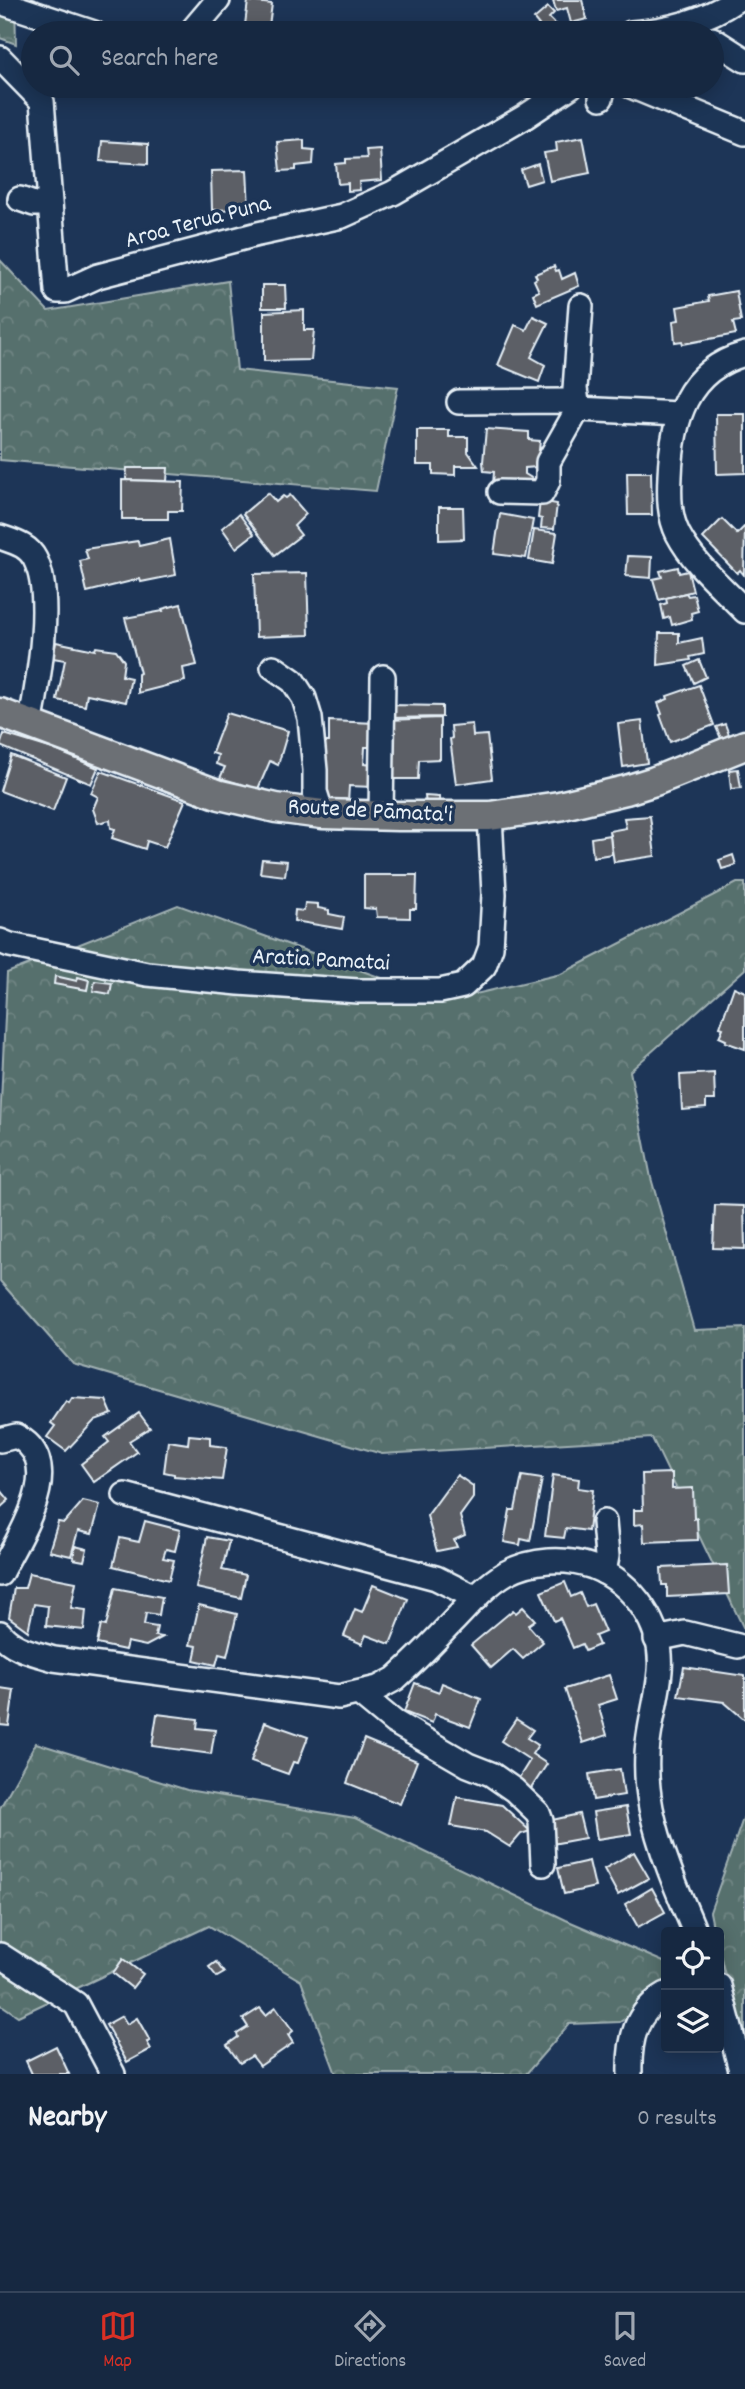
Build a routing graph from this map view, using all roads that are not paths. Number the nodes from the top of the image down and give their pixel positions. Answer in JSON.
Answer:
{"nodes":[{"id":1,"x":218,"y":0,"type":"edge"},
{"id":2,"x":737,"y":0,"type":"edge"},
{"id":3,"x":0,"y":2,"type":"edge"},
{"id":4,"x":58,"y":21,"type":"edge"},
{"id":5,"x":200,"y":21,"type":"edge"},
{"id":6,"x":691,"y":21,"type":"edge"},
{"id":7,"x":724,"y":47,"type":"edge"},
{"id":8,"x":0,"y":58,"type":"edge"},
{"id":9,"x":745,"y":60,"type":"edge"},
{"id":10,"x":21,"y":79,"type":"edge"},
{"id":11,"x":39,"y":98,"type":"edge"},
{"id":12,"x":553,"y":98,"type":"edge"},
{"id":13,"x":660,"y":98,"type":"edge"},
{"id":14,"x":745,"y":133,"type":"edge"},
{"id":15,"x":20,"y":199,"type":"dead end"},
{"id":16,"x":50,"y":204,"type":"junction"},
{"id":17,"x":581,"y":306,"type":"dead end"},
{"id":18,"x":745,"y":354,"type":"edge"},
{"id":19,"x":459,"y":402,"type":"dead end"},
{"id":20,"x":578,"y":409,"type":"junction"},
{"id":21,"x":679,"y":414,"type":"junction"},
{"id":22,"x":500,"y":492,"type":"dead end"},
{"id":23,"x":0,"y":537,"type":"edge"},
{"id":24,"x":745,"y":611,"type":"edge"},
{"id":25,"x":274,"y":667,"type":"dead end"},
{"id":26,"x":383,"y":677,"type":"dead end"},
{"id":27,"x":0,"y":713,"type":"edge"},
{"id":28,"x":30,"y":725,"type":"junction"},
{"id":29,"x":745,"y":745,"type":"edge"},
{"id":30,"x":322,"y":814,"type":"junction"},
{"id":31,"x":381,"y":816,"type":"junction"},
{"id":32,"x":490,"y":816,"type":"junction"},
{"id":33,"x":0,"y":941,"type":"edge"},
{"id":34,"x":0,"y":1440,"type":"edge"},
{"id":35,"x":125,"y":1495,"type":"dead end"},
{"id":36,"x":604,"y":1522,"type":"dead end"},
{"id":37,"x":604,"y":1572,"type":"junction"},
{"id":38,"x":0,"y":1574,"type":"edge"},
{"id":39,"x":476,"y":1598,"type":"junction"},
{"id":40,"x":0,"y":1633,"type":"edge"},
{"id":41,"x":656,"y":1639,"type":"junction"},
{"id":42,"x":738,"y":1646,"type":"dead end"},
{"id":43,"x":360,"y":1694,"type":"junction"},
{"id":44,"x":543,"y":1864,"type":"dead end"},
{"id":45,"x":693,"y":1927,"type":"edge"},
{"id":46,"x":0,"y":1955,"type":"edge"},
{"id":47,"x":720,"y":1990,"type":"edge"},
{"id":48,"x":661,"y":1997,"type":"edge"},
{"id":49,"x":113,"y":2074,"type":"edge"},
{"id":50,"x":630,"y":2074,"type":"edge"},
{"id":51,"x":742,"y":2074,"type":"edge"}],
"edges":[{"from":1,"to":5,"type":"street"},
{"from":2,"to":6,"type":"street"},
{"from":3,"to":4,"type":"street"},
{"from":7,"to":9,"type":"street"},
{"from":8,"to":10,"type":"street","name":"Aroa Terua Puna"},
{"from":11,"to":16,"type":"street","name":"Aroa Terua Puna"},
{"from":12,"to":16,"type":"street","name":"Aroa Terua Puna"},
{"from":13,"to":14,"type":"street"},
{"from":15,"to":16,"type":"street"},
{"from":17,"to":20,"type":"street"},
{"from":18,"to":21,"type":"street"},
{"from":19,"to":20,"type":"street"},
{"from":20,"to":21,"type":"street"},
{"from":20,"to":22,"type":"street"},
{"from":21,"to":24,"type":"street"},
{"from":23,"to":28,"type":"street"},
{"from":25,"to":30,"type":"street"},
{"from":26,"to":31,"type":"street"},
{"from":27,"to":28,"type":"main road","name":"Route de Pāmata'i"},
{"from":28,"to":30,"type":"main road","name":"Route de Pāmata'i"},
{"from":29,"to":32,"type":"main road","name":"Route de Pāmata'i"},
{"from":30,"to":31,"type":"main road","name":"Route de Pāmata'i"},
{"from":31,"to":32,"type":"main road","name":"Route de Pāmata'i"},
{"from":32,"to":33,"type":"street","name":"Aratia Pamatai"},
{"from":34,"to":38,"type":"street"},
{"from":35,"to":39,"type":"street"},
{"from":36,"to":37,"type":"street"},
{"from":37,"to":39,"type":"street"},
{"from":37,"to":41,"type":"street"},
{"from":39,"to":43,"type":"street"},
{"from":40,"to":43,"type":"street"},
{"from":41,"to":42,"type":"street"},
{"from":41,"to":45,"type":"street"},
{"from":43,"to":44,"type":"street"},
{"from":46,"to":49,"type":"street"},
{"from":47,"to":51,"type":"street"},
{"from":48,"to":50,"type":"street"}]}
